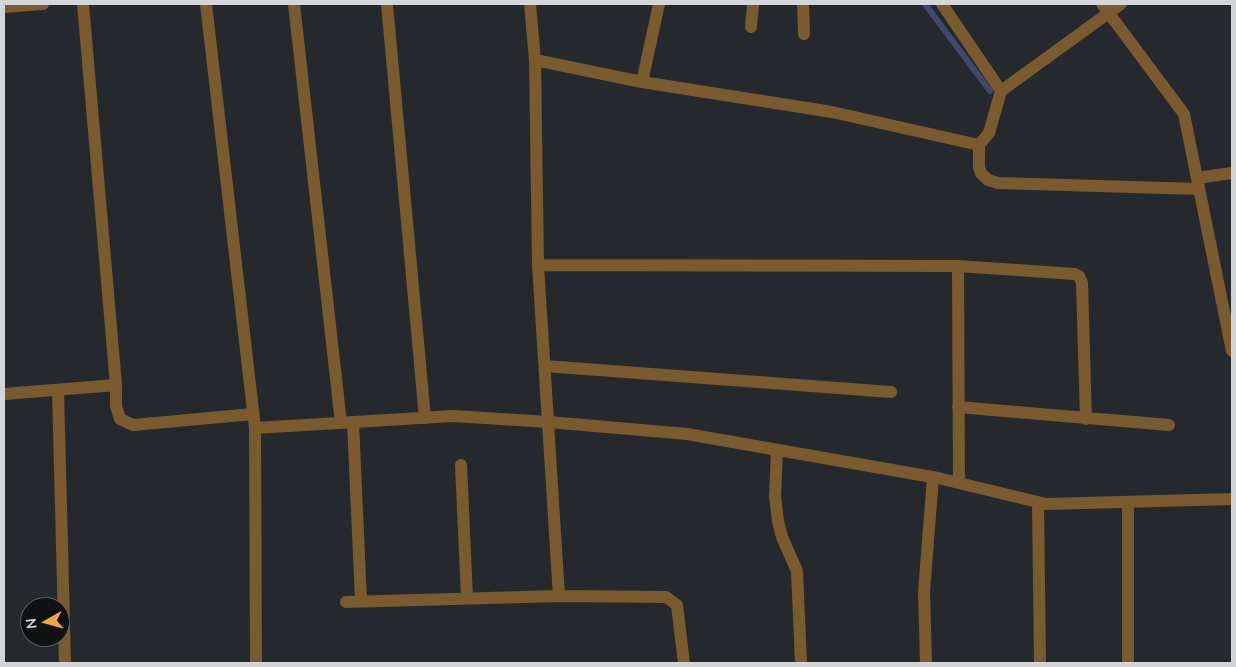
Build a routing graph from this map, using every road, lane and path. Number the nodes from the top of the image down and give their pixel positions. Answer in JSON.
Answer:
{"nodes":[{"id":1,"x":43,"y":4,"type":"edge"},
{"id":2,"x":84,"y":4,"type":"edge"},
{"id":3,"x":206,"y":4,"type":"edge"},
{"id":4,"x":294,"y":4,"type":"edge"},
{"id":5,"x":387,"y":4,"type":"edge"},
{"id":6,"x":530,"y":4,"type":"edge"},
{"id":7,"x":659,"y":4,"type":"edge"},
{"id":8,"x":753,"y":4,"type":"edge"},
{"id":9,"x":803,"y":4,"type":"edge"},
{"id":10,"x":942,"y":4,"type":"edge"},
{"id":11,"x":1121,"y":4,"type":"edge"},
{"id":12,"x":4,"y":7,"type":"edge"},
{"id":13,"x":1105,"y":8,"type":"edge"},
{"id":14,"x":751,"y":27,"type":"dead end"},
{"id":15,"x":804,"y":34,"type":"dead end"},
{"id":16,"x":535,"y":60,"type":"junction"},
{"id":17,"x":642,"y":82,"type":"junction"},
{"id":18,"x":1001,"y":91,"type":"junction"},
{"id":19,"x":979,"y":145,"type":"junction"},
{"id":20,"x":1232,"y":173,"type":"edge"},
{"id":21,"x":1198,"y":183,"type":"junction"},
{"id":22,"x":538,"y":265,"type":"junction"},
{"id":23,"x":958,"y":266,"type":"junction"},
{"id":24,"x":1232,"y":351,"type":"edge"},
{"id":25,"x":545,"y":366,"type":"junction"},
{"id":26,"x":116,"y":385,"type":"junction"},
{"id":27,"x":58,"y":390,"type":"junction"},
{"id":28,"x":891,"y":392,"type":"dead end"},
{"id":29,"x":4,"y":394,"type":"edge"},
{"id":30,"x":958,"y":407,"type":"junction"},
{"id":31,"x":253,"y":414,"type":"junction"},
{"id":32,"x":425,"y":418,"type":"junction"},
{"id":33,"x":1086,"y":418,"type":"junction"},
{"id":34,"x":549,"y":422,"type":"junction"},
{"id":35,"x":347,"y":423,"type":"junction"},
{"id":36,"x":1170,"y":425,"type":"dead end"},
{"id":37,"x":255,"y":428,"type":"junction"},
{"id":38,"x":777,"y":450,"type":"junction"},
{"id":39,"x":460,"y":465,"type":"dead end"},
{"id":40,"x":933,"y":477,"type":"junction"},
{"id":41,"x":959,"y":482,"type":"junction"},
{"id":42,"x":1232,"y":499,"type":"edge"},
{"id":43,"x":1038,"y":502,"type":"junction"},
{"id":44,"x":1128,"y":503,"type":"junction"},
{"id":45,"x":559,"y":596,"type":"junction"},
{"id":46,"x":467,"y":598,"type":"junction"},
{"id":47,"x":361,"y":600,"type":"junction"},
{"id":48,"x":346,"y":602,"type":"dead end"},
{"id":49,"x":65,"y":663,"type":"edge"},
{"id":50,"x":256,"y":663,"type":"edge"},
{"id":51,"x":684,"y":663,"type":"edge"},
{"id":52,"x":801,"y":663,"type":"edge"},
{"id":53,"x":926,"y":663,"type":"edge"},
{"id":54,"x":1040,"y":663,"type":"edge"},
{"id":55,"x":1128,"y":663,"type":"edge"}],
"edges":[{"from":1,"to":12,"type":"street"},
{"from":2,"to":26,"type":"street"},
{"from":3,"to":31,"type":"street"},
{"from":4,"to":35,"type":"street"},
{"from":5,"to":32,"type":"street"},
{"from":6,"to":16,"type":"street"},
{"from":7,"to":17,"type":"street"},
{"from":8,"to":14,"type":"street"},
{"from":9,"to":15,"type":"street"},
{"from":10,"to":18,"type":"street"},
{"from":11,"to":13,"type":"street"},
{"from":13,"to":18,"type":"street"},
{"from":13,"to":21,"type":"street"},
{"from":16,"to":17,"type":"street"},
{"from":16,"to":22,"type":"street"},
{"from":17,"to":19,"type":"street"},
{"from":18,"to":19,"type":"street"},
{"from":19,"to":21,"type":"street"},
{"from":20,"to":21,"type":"street"},
{"from":21,"to":24,"type":"street"},
{"from":22,"to":23,"type":"street"},
{"from":22,"to":25,"type":"street"},
{"from":23,"to":30,"type":"street"},
{"from":23,"to":33,"type":"street"},
{"from":25,"to":28,"type":"street"},
{"from":25,"to":34,"type":"street"},
{"from":26,"to":27,"type":"street"},
{"from":26,"to":31,"type":"street"},
{"from":27,"to":29,"type":"street"},
{"from":27,"to":49,"type":"street"},
{"from":30,"to":33,"type":"street"},
{"from":30,"to":41,"type":"street"},
{"from":31,"to":37,"type":"street"},
{"from":32,"to":34,"type":"street"},
{"from":32,"to":35,"type":"street"},
{"from":33,"to":36,"type":"street"},
{"from":34,"to":38,"type":"street"},
{"from":34,"to":45,"type":"street"},
{"from":35,"to":37,"type":"street"},
{"from":35,"to":47,"type":"street"},
{"from":37,"to":50,"type":"street"},
{"from":38,"to":40,"type":"street"},
{"from":38,"to":52,"type":"street"},
{"from":39,"to":46,"type":"street"},
{"from":40,"to":41,"type":"street"},
{"from":40,"to":53,"type":"street"},
{"from":41,"to":43,"type":"street"},
{"from":42,"to":44,"type":"street"},
{"from":43,"to":44,"type":"street"},
{"from":43,"to":54,"type":"street"},
{"from":44,"to":55,"type":"street"},
{"from":45,"to":46,"type":"street"},
{"from":45,"to":51,"type":"street"},
{"from":46,"to":47,"type":"street"},
{"from":47,"to":48,"type":"street"}]}
